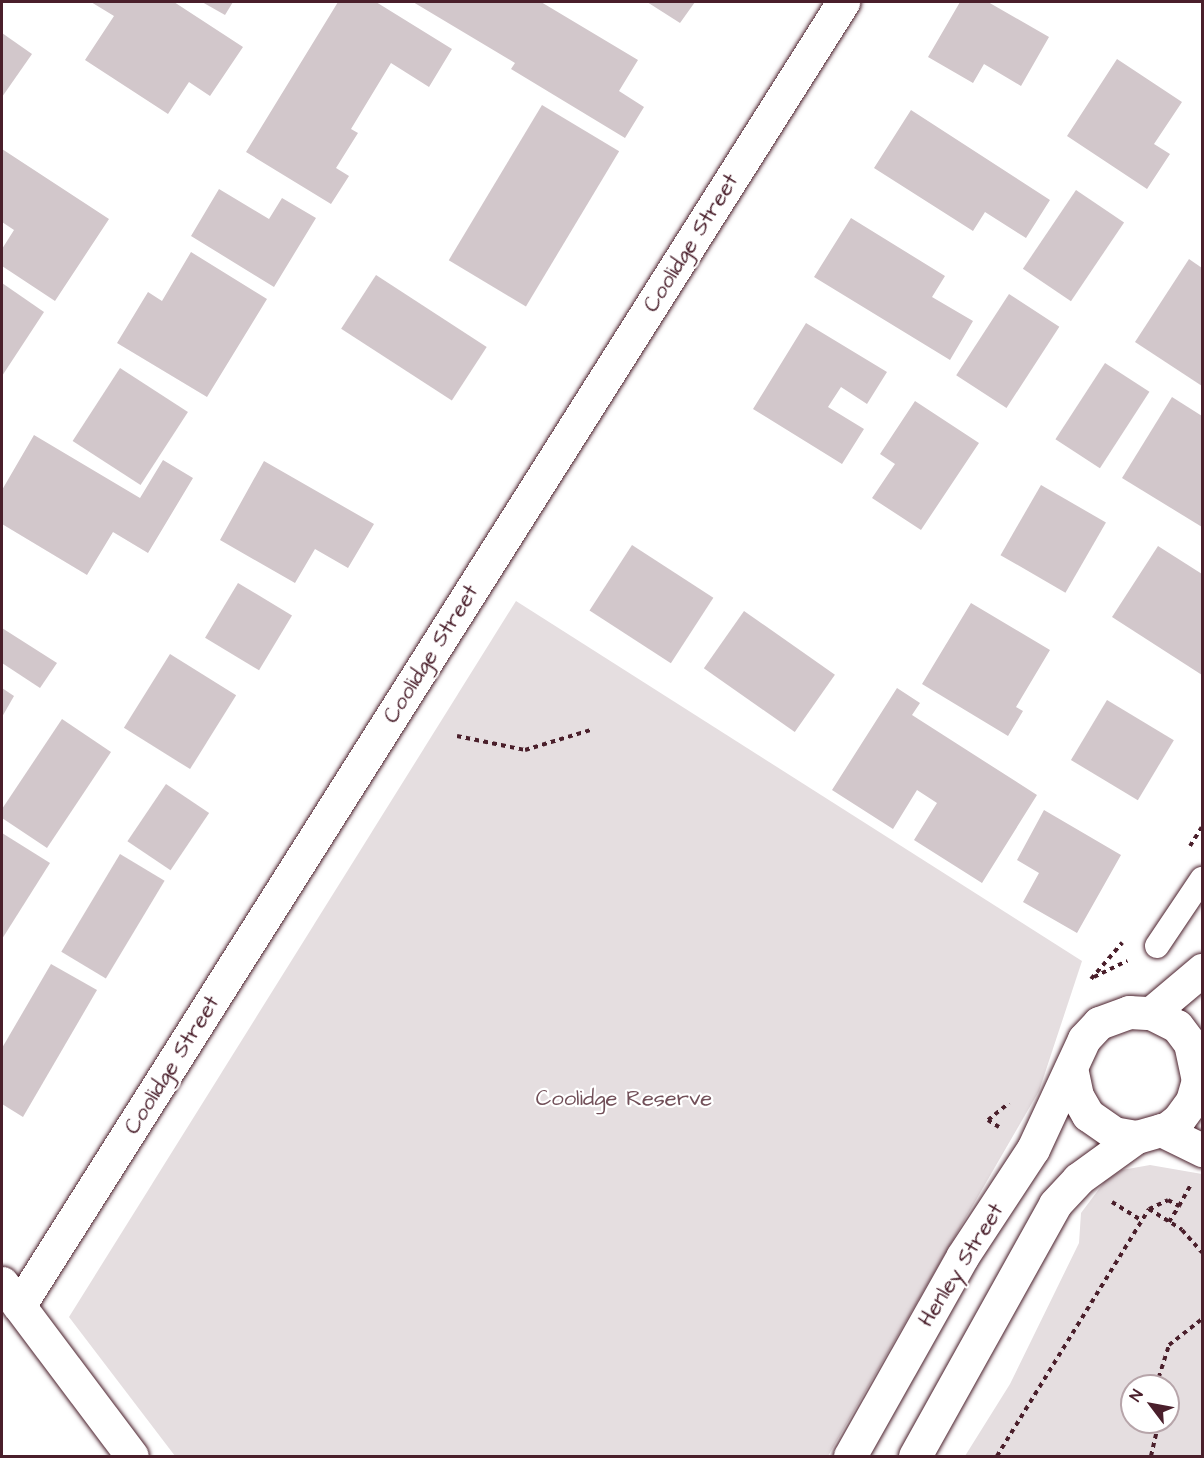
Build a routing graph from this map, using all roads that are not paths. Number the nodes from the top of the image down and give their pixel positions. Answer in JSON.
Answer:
{"nodes":[{"id":1,"x":843,"y":2,"type":"edge"},
{"id":2,"x":1203,"y":879,"type":"edge"},
{"id":3,"x":1157,"y":946,"type":"dead end"},
{"id":4,"x":1203,"y":970,"type":"edge"},
{"id":5,"x":1151,"y":1013,"type":"junction"},
{"id":6,"x":1199,"y":1060,"type":"edge"},
{"id":7,"x":1072,"y":1073,"type":"junction"},
{"id":8,"x":1148,"y":1133,"type":"junction"},
{"id":9,"x":1199,"y":1163,"type":"edge"},
{"id":10,"x":10,"y":1294,"type":"edge"},
{"id":11,"x":132,"y":1456,"type":"edge"},
{"id":12,"x":850,"y":1456,"type":"edge"},
{"id":13,"x":915,"y":1456,"type":"edge"}],
"edges":[{"from":1,"to":10,"type":"street","name":"Coolidge Street"},
{"from":2,"to":3,"type":"lane"},
{"from":4,"to":5,"type":"street"},
{"from":5,"to":6,"type":"street","name":"Henley Street"},
{"from":5,"to":7,"type":"street","name":"Henley Street"},
{"from":6,"to":8,"type":"street","name":"Henley Street"},
{"from":7,"to":8,"type":"street"},
{"from":7,"to":12,"type":"street","name":"Henley Street"},
{"from":8,"to":9,"type":"street"},
{"from":8,"to":13,"type":"street","name":"Henley Street"},
{"from":10,"to":11,"type":"street"}]}
